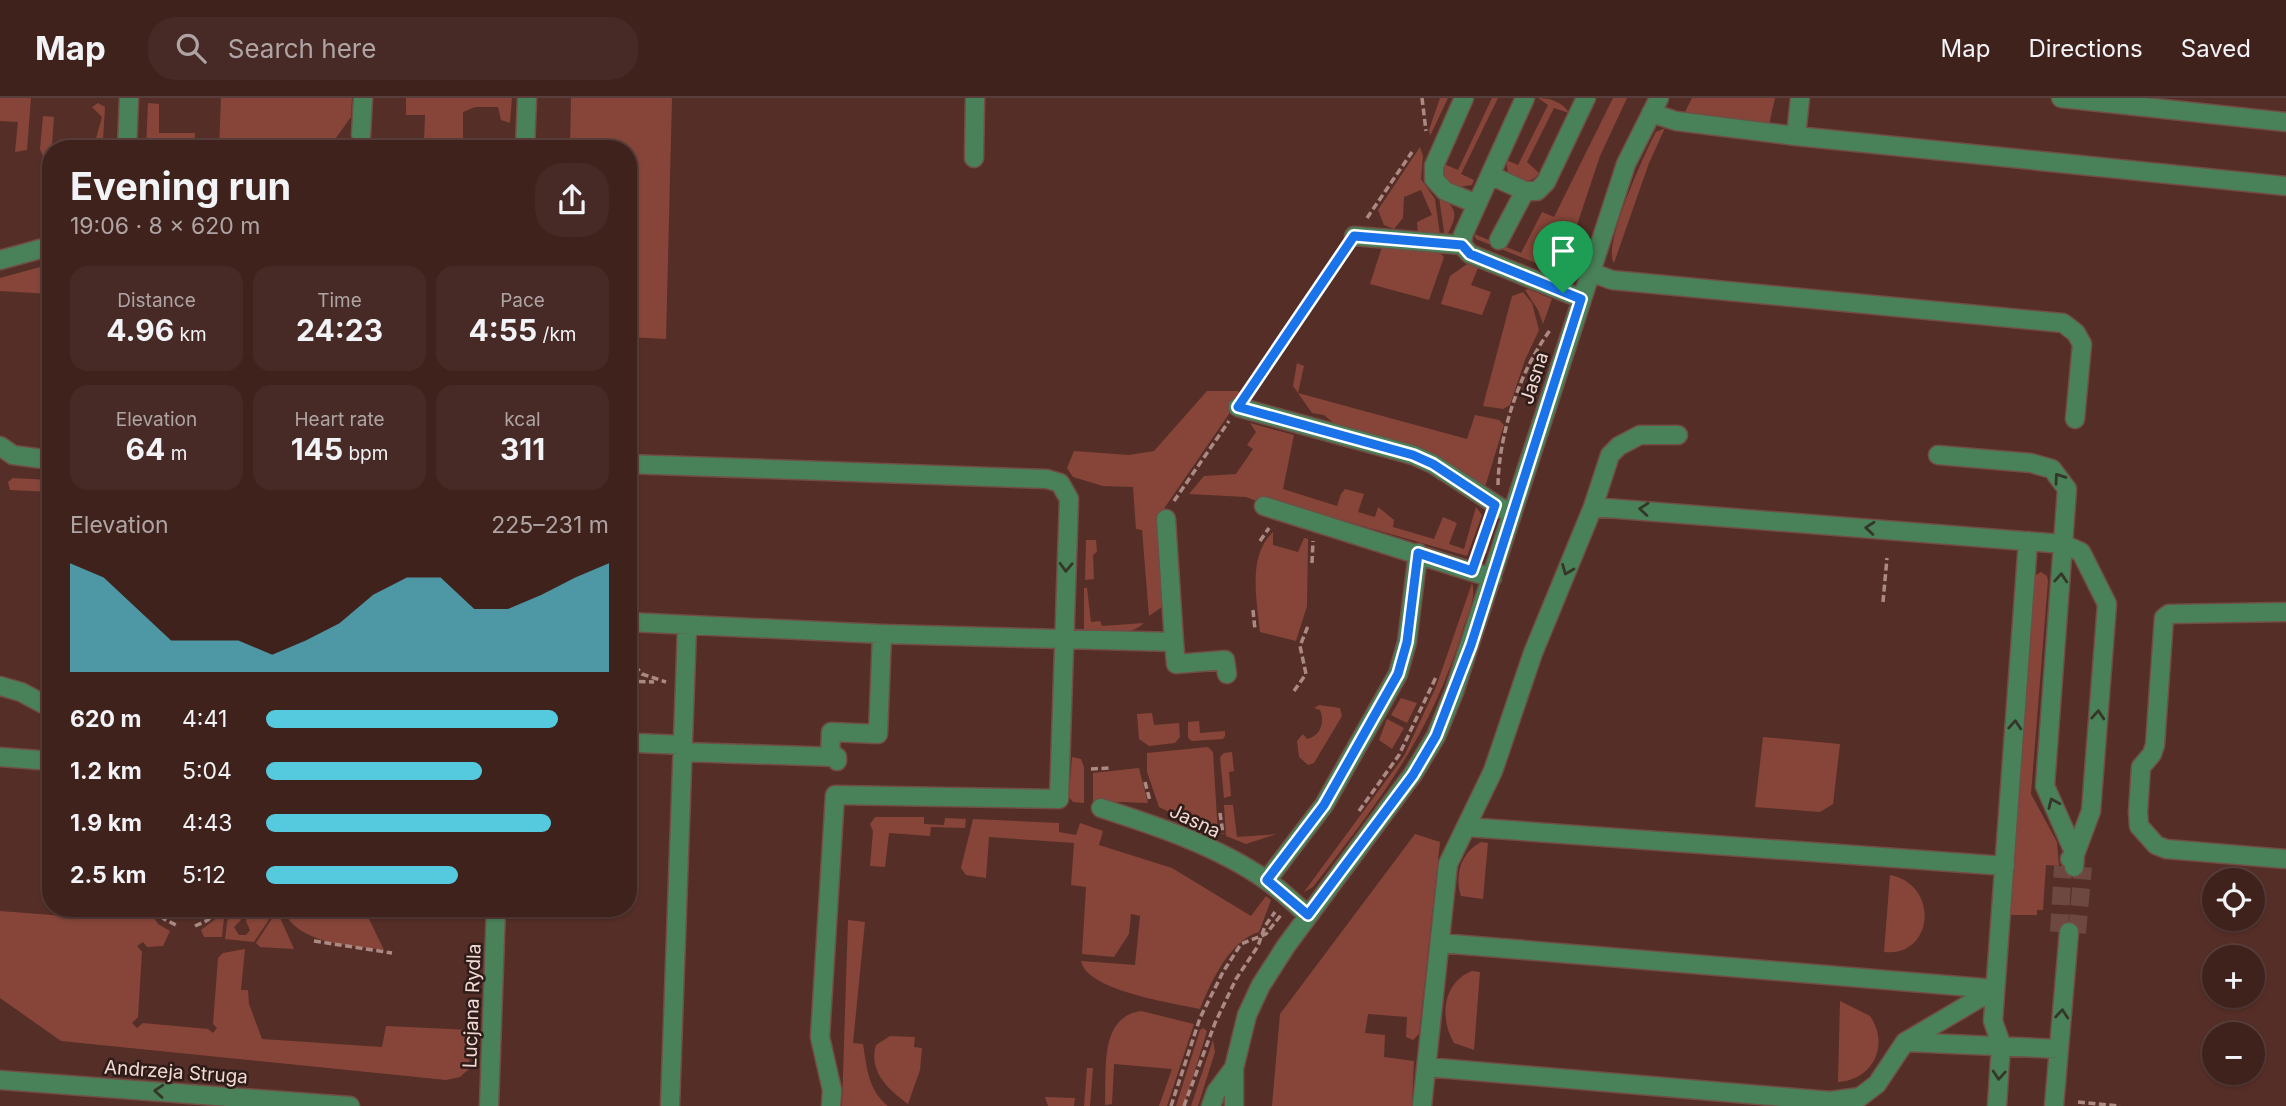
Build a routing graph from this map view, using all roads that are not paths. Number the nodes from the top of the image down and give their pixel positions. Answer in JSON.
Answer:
{"nodes":[{"id":1,"x":130,"y":98,"type":"edge"},
{"id":2,"x":363,"y":98,"type":"edge"},
{"id":3,"x":527,"y":98,"type":"edge"},
{"id":4,"x":975,"y":98,"type":"edge"},
{"id":5,"x":1464,"y":98,"type":"edge"},
{"id":6,"x":1525,"y":98,"type":"edge"},
{"id":7,"x":1586,"y":98,"type":"edge"},
{"id":8,"x":1800,"y":98,"type":"edge"},
{"id":9,"x":2061,"y":98,"type":"edge"},
{"id":10,"x":1655,"y":106,"type":"edge"},
{"id":11,"x":2286,"y":122,"type":"edge"},
{"id":12,"x":361,"y":135,"type":"dead end"},
{"id":13,"x":1796,"y":136,"type":"junction"},
{"id":14,"x":128,"y":140,"type":"edge"},
{"id":15,"x":525,"y":140,"type":"edge"},
{"id":16,"x":974,"y":158,"type":"dead end"},
{"id":17,"x":1489,"y":176,"type":"junction"},
{"id":18,"x":2286,"y":186,"type":"edge"},
{"id":19,"x":1525,"y":191,"type":"junction"},
{"id":20,"x":1477,"y":204,"type":"junction"},
{"id":21,"x":1354,"y":236,"type":"road end"},
{"id":22,"x":1499,"y":240,"type":"dead end"},
{"id":23,"x":1462,"y":245,"type":"junction"},
{"id":24,"x":42,"y":248,"type":"edge"},
{"id":25,"x":0,"y":260,"type":"edge"},
{"id":26,"x":1590,"y":272,"type":"junction"},
{"id":27,"x":1581,"y":299,"type":"junction"},
{"id":28,"x":1238,"y":407,"type":"road end"},
{"id":29,"x":2076,"y":419,"type":"dead end"},
{"id":30,"x":1678,"y":435,"type":"dead end"},
{"id":31,"x":0,"y":446,"type":"edge"},
{"id":32,"x":1938,"y":455,"type":"dead end"},
{"id":33,"x":42,"y":459,"type":"edge"},
{"id":34,"x":637,"y":464,"type":"edge"},
{"id":35,"x":1264,"y":506,"type":"dead end"},
{"id":36,"x":1593,"y":507,"type":"junction"},
{"id":37,"x":1512,"y":515,"type":"junction"},
{"id":38,"x":1166,"y":519,"type":"dead end"},
{"id":39,"x":2028,"y":541,"type":"junction"},
{"id":40,"x":2063,"y":544,"type":"junction"},
{"id":41,"x":1418,"y":553,"type":"junction"},
{"id":42,"x":1492,"y":578,"type":"junction"},
{"id":43,"x":2286,"y":612,"type":"edge"},
{"id":44,"x":637,"y":623,"type":"edge"},
{"id":45,"x":687,"y":627,"type":"junction"},
{"id":46,"x":882,"y":634,"type":"junction"},
{"id":47,"x":1063,"y":640,"type":"junction"},
{"id":48,"x":1174,"y":642,"type":"junction"},
{"id":49,"x":1227,"y":674,"type":"dead end"},
{"id":50,"x":0,"y":686,"type":"edge"},
{"id":51,"x":42,"y":703,"type":"edge"},
{"id":52,"x":637,"y":743,"type":"dead end"},
{"id":53,"x":683,"y":748,"type":"junction"},
{"id":54,"x":0,"y":757,"type":"edge"},
{"id":55,"x":42,"y":760,"type":"edge"},
{"id":56,"x":1101,"y":808,"type":"dead end"},
{"id":57,"x":1466,"y":827,"type":"junction"},
{"id":58,"x":2286,"y":859,"type":"edge"},
{"id":59,"x":2005,"y":866,"type":"junction"},
{"id":60,"x":1267,"y":880,"type":"junction"},
{"id":61,"x":1308,"y":915,"type":"junction"},
{"id":62,"x":496,"y":917,"type":"edge"},
{"id":63,"x":2069,"y":933,"type":"tunnel mouth"},
{"id":64,"x":1440,"y":943,"type":"junction"},
{"id":65,"x":1995,"y":989,"type":"junction"},
{"id":66,"x":1905,"y":1042,"type":"junction"},
{"id":67,"x":2001,"y":1044,"type":"junction"},
{"id":68,"x":2059,"y":1049,"type":"junction"},
{"id":69,"x":1426,"y":1067,"type":"junction"},
{"id":70,"x":1234,"y":1068,"type":"junction"},
{"id":71,"x":0,"y":1080,"type":"edge"},
{"id":72,"x":350,"y":1106,"type":"edge"},
{"id":73,"x":489,"y":1106,"type":"edge"},
{"id":74,"x":670,"y":1106,"type":"edge"},
{"id":75,"x":831,"y":1106,"type":"edge"},
{"id":76,"x":1211,"y":1106,"type":"edge"},
{"id":77,"x":1234,"y":1106,"type":"edge"},
{"id":78,"x":1422,"y":1106,"type":"edge"},
{"id":79,"x":1997,"y":1106,"type":"edge"},
{"id":80,"x":2054,"y":1106,"type":"edge"}],
"edges":[{"from":1,"to":14,"type":"street"},
{"from":2,"to":12,"type":"street"},
{"from":3,"to":15,"type":"street"},
{"from":4,"to":16,"type":"street"},
{"from":5,"to":20,"type":"street"},
{"from":6,"to":17,"type":"street"},
{"from":7,"to":19,"type":"street"},
{"from":8,"to":13,"type":"street"},
{"from":9,"to":11,"type":"street"},
{"from":10,"to":13,"type":"street"},
{"from":10,"to":26,"type":"street","name":"Jasna"},
{"from":13,"to":18,"type":"street"},
{"from":17,"to":19,"type":"street"},
{"from":17,"to":20,"type":"street"},
{"from":19,"to":22,"type":"street"},
{"from":20,"to":23,"type":"street"},
{"from":21,"to":23,"type":"street"},
{"from":23,"to":27,"type":"street"},
{"from":24,"to":25,"type":"street"},
{"from":26,"to":27,"type":"street","name":"Jasna"},
{"from":26,"to":29,"type":"street"},
{"from":27,"to":37,"type":"street","name":"Jasna"},
{"from":28,"to":37,"type":"street"},
{"from":30,"to":36,"type":"street"},
{"from":31,"to":33,"type":"street"},
{"from":40,"to":32,"type":"street","one_way":true},
{"from":34,"to":47,"type":"street","one_way":true},
{"from":35,"to":41,"type":"street"},
{"from":39,"to":36,"type":"street","one_way":true},
{"from":36,"to":57,"type":"street","one_way":true},
{"from":37,"to":42,"type":"street","name":"Jasna"},
{"from":38,"to":48,"type":"street"},
{"from":39,"to":40,"type":"street"},
{"from":59,"to":39,"type":"street","one_way":true},
{"from":40,"to":40,"type":"street"},
{"from":41,"to":42,"type":"street"},
{"from":41,"to":60,"type":"street"},
{"from":42,"to":61,"type":"street","name":"Jasna"},
{"from":43,"to":58,"type":"street"},
{"from":44,"to":45,"type":"street"},
{"from":45,"to":46,"type":"street"},
{"from":45,"to":53,"type":"street"},
{"from":46,"to":47,"type":"street"},
{"from":46,"to":53,"type":"street"},
{"from":47,"to":48,"type":"street"},
{"from":47,"to":75,"type":"street"},
{"from":48,"to":49,"type":"street"},
{"from":50,"to":51,"type":"street"},
{"from":52,"to":53,"type":"street"},
{"from":53,"to":74,"type":"street"},
{"from":54,"to":55,"type":"street"},
{"from":56,"to":60,"type":"street","name":"Jasna"},
{"from":57,"to":59,"type":"street"},
{"from":57,"to":64,"type":"street"},
{"from":59,"to":65,"type":"street"},
{"from":60,"to":61,"type":"street","name":"Jasna"},
{"from":61,"to":70,"type":"street","name":"Jasna"},
{"from":62,"to":73,"type":"street","name":"Lucjana Rydla"},
{"from":68,"to":63,"type":"street","one_way":true},
{"from":64,"to":65,"type":"street"},
{"from":64,"to":69,"type":"street"},
{"from":65,"to":66,"type":"street"},
{"from":65,"to":67,"type":"street"},
{"from":66,"to":67,"type":"street"},
{"from":66,"to":69,"type":"street"},
{"from":67,"to":68,"type":"street"},
{"from":67,"to":79,"type":"street","one_way":true},
{"from":68,"to":80,"type":"street"},
{"from":69,"to":78,"type":"street"},
{"from":70,"to":76,"type":"street","name":"Jasna"},
{"from":70,"to":77,"type":"street","name":"Jasna"},
{"from":72,"to":71,"type":"street","name":"Andrzeja Struga","one_way":true}]}
